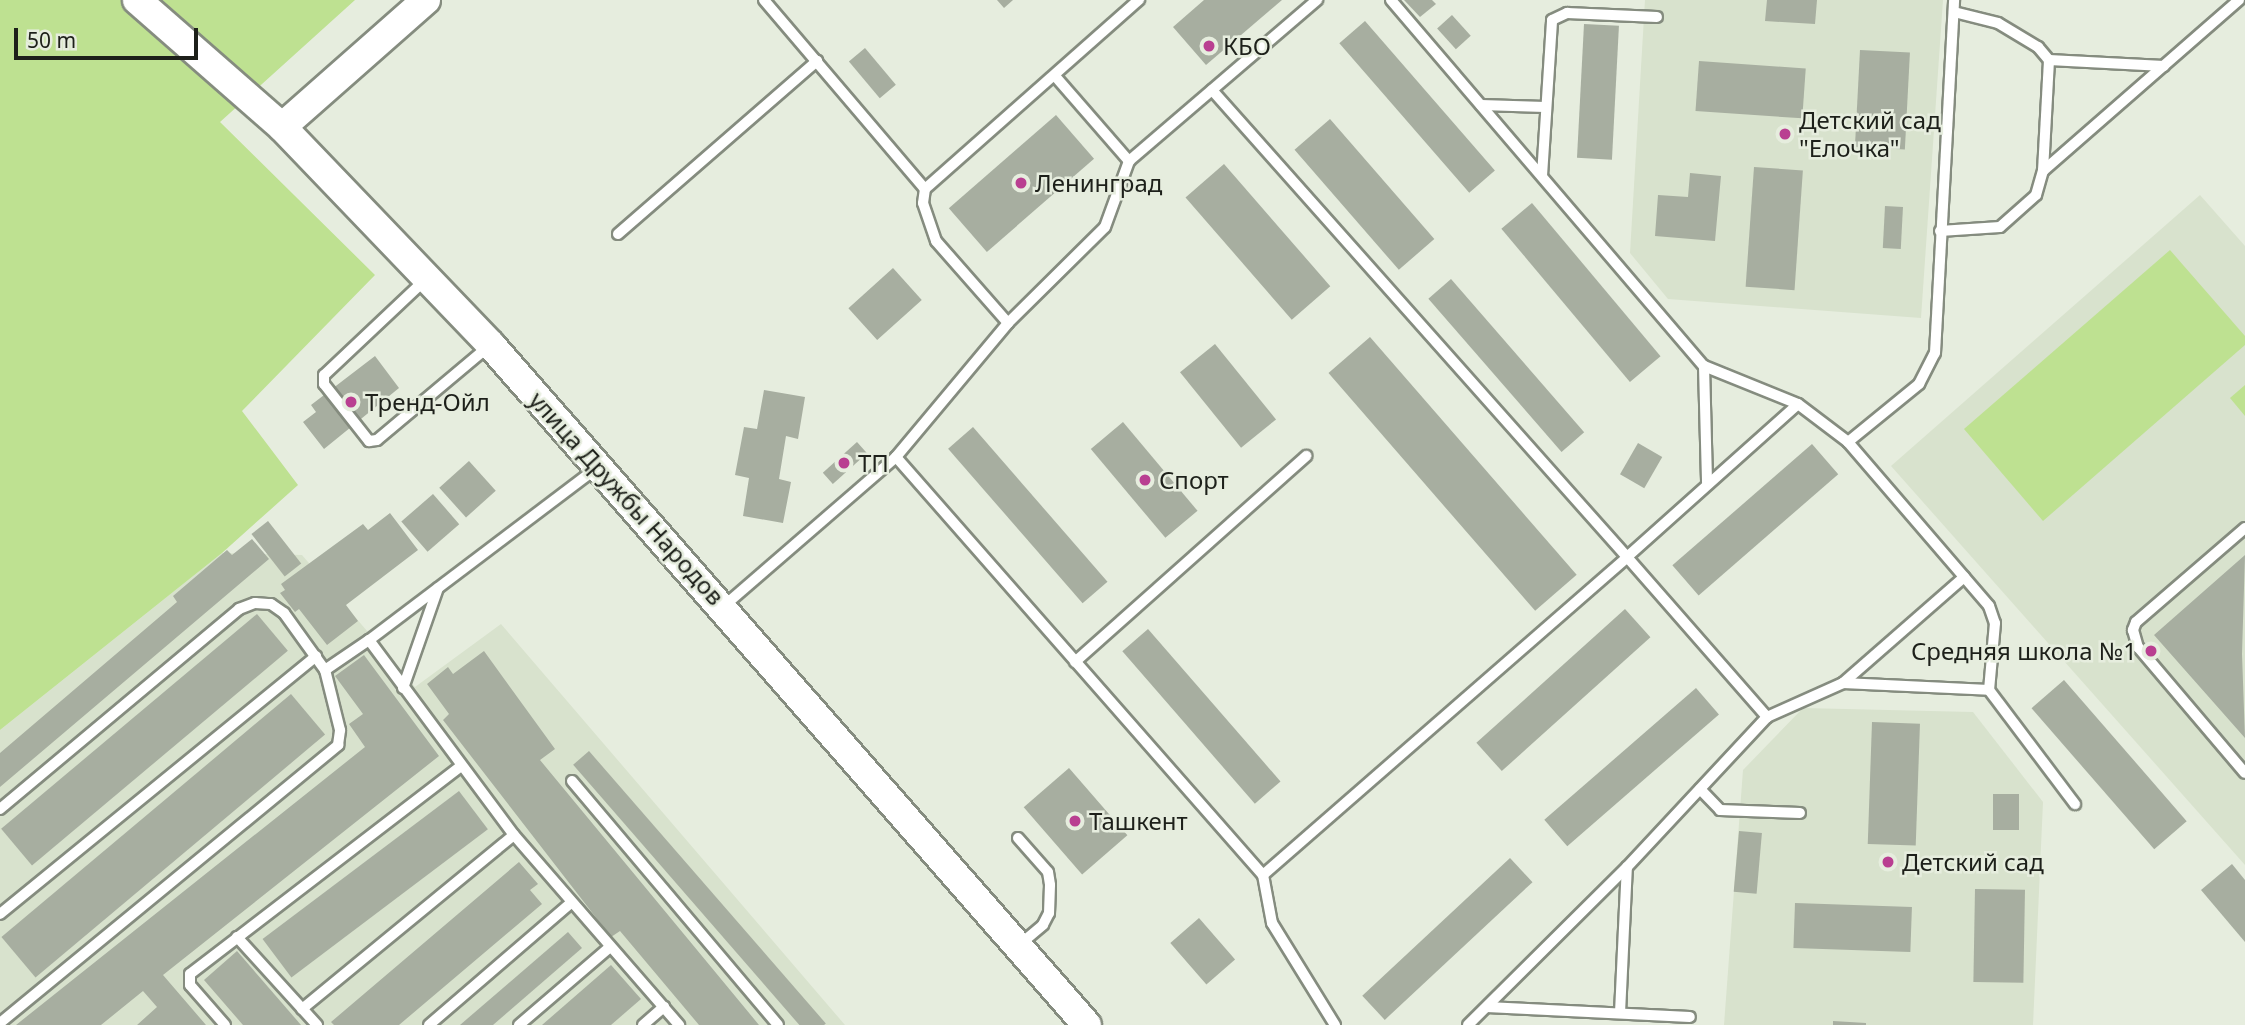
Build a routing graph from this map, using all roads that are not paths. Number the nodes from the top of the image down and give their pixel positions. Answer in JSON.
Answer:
{"nodes":[{"id":1,"x":137,"y":0,"type":"edge"},
{"id":2,"x":426,"y":0,"type":"edge"},
{"id":3,"x":764,"y":0,"type":"edge"},
{"id":4,"x":1139,"y":0,"type":"edge"},
{"id":5,"x":1317,"y":0,"type":"edge"},
{"id":6,"x":1391,"y":0,"type":"edge"},
{"id":7,"x":1954,"y":0,"type":"edge"},
{"id":8,"x":2239,"y":0,"type":"edge"},
{"id":9,"x":1954,"y":12,"type":"junction"},
{"id":10,"x":1657,"y":17,"type":"dead end"},
{"id":11,"x":2049,"y":60,"type":"junction"},
{"id":12,"x":817,"y":61,"type":"junction"},
{"id":13,"x":2164,"y":66,"type":"junction"},
{"id":14,"x":1055,"y":76,"type":"junction"},
{"id":15,"x":1212,"y":90,"type":"junction"},
{"id":16,"x":1481,"y":105,"type":"junction"},
{"id":17,"x":1545,"y":107,"type":"junction"},
{"id":18,"x":282,"y":127,"type":"junction"},
{"id":19,"x":1129,"y":161,"type":"junction"},
{"id":20,"x":2043,"y":171,"type":"junction"},
{"id":21,"x":1542,"y":176,"type":"junction"},
{"id":22,"x":925,"y":189,"type":"junction"},
{"id":23,"x":1940,"y":231,"type":"junction"},
{"id":24,"x":618,"y":234,"type":"dead end"},
{"id":25,"x":428,"y":277,"type":"junction"},
{"id":26,"x":1008,"y":323,"type":"junction"},
{"id":27,"x":491,"y":345,"type":"junction"},
{"id":28,"x":1704,"y":366,"type":"junction"},
{"id":29,"x":1798,"y":404,"type":"junction"},
{"id":30,"x":1848,"y":442,"type":"junction"},
{"id":31,"x":1306,"y":456,"type":"dead end"},
{"id":32,"x":896,"y":457,"type":"junction"},
{"id":33,"x":600,"y":466,"type":"junction"},
{"id":34,"x":1707,"y":484,"type":"junction"},
{"id":35,"x":2245,"y":528,"type":"edge"},
{"id":36,"x":1627,"y":557,"type":"junction"},
{"id":37,"x":1964,"y":577,"type":"junction"},
{"id":38,"x":438,"y":588,"type":"junction"},
{"id":39,"x":724,"y":606,"type":"junction"},
{"id":40,"x":369,"y":640,"type":"junction"},
{"id":41,"x":316,"y":656,"type":"junction"},
{"id":42,"x":1075,"y":662,"type":"junction"},
{"id":43,"x":325,"y":670,"type":"junction"},
{"id":44,"x":1843,"y":683,"type":"junction"},
{"id":45,"x":403,"y":688,"type":"junction"},
{"id":46,"x":1989,"y":690,"type":"junction"},
{"id":47,"x":1767,"y":717,"type":"junction"},
{"id":48,"x":460,"y":767,"type":"junction"},
{"id":49,"x":2245,"y":773,"type":"edge"},
{"id":50,"x":572,"y":781,"type":"dead end"},
{"id":51,"x":1700,"y":789,"type":"junction"},
{"id":52,"x":2075,"y":804,"type":"dead end"},
{"id":53,"x":0,"y":809,"type":"edge"},
{"id":54,"x":1800,"y":813,"type":"dead end"},
{"id":55,"x":514,"y":835,"type":"junction"},
{"id":56,"x":1018,"y":838,"type":"dead end"},
{"id":57,"x":1628,"y":867,"type":"junction"},
{"id":58,"x":1263,"y":876,"type":"junction"},
{"id":59,"x":571,"y":903,"type":"junction"},
{"id":60,"x":0,"y":914,"type":"edge"},
{"id":61,"x":237,"y":937,"type":"junction"},
{"id":62,"x":1018,"y":946,"type":"junction"},
{"id":63,"x":610,"y":947,"type":"junction"},
{"id":64,"x":664,"y":1007,"type":"junction"},
{"id":65,"x":1486,"y":1007,"type":"junction"},
{"id":66,"x":302,"y":1009,"type":"junction"},
{"id":67,"x":1619,"y":1013,"type":"junction"},
{"id":68,"x":1690,"y":1017,"type":"dead end"},
{"id":69,"x":0,"y":1023,"type":"edge"},
{"id":70,"x":225,"y":1025,"type":"edge"},
{"id":71,"x":317,"y":1025,"type":"edge"},
{"id":72,"x":429,"y":1025,"type":"edge"},
{"id":73,"x":519,"y":1025,"type":"edge"},
{"id":74,"x":643,"y":1025,"type":"edge"},
{"id":75,"x":679,"y":1025,"type":"edge"},
{"id":76,"x":778,"y":1025,"type":"edge"},
{"id":77,"x":1087,"y":1025,"type":"edge"},
{"id":78,"x":1335,"y":1025,"type":"edge"},
{"id":79,"x":1468,"y":1025,"type":"edge"}],
"edges":[{"from":1,"to":18,"type":"main road","name":"улица Дружбы Народов"},
{"from":2,"to":18,"type":"main road"},
{"from":3,"to":12,"type":"lane"},
{"from":4,"to":14,"type":"lane"},
{"from":5,"to":15,"type":"lane"},
{"from":6,"to":16,"type":"lane"},
{"from":7,"to":9,"type":"lane"},
{"from":8,"to":13,"type":"lane"},
{"from":9,"to":11,"type":"lane"},
{"from":9,"to":23,"type":"lane"},
{"from":10,"to":17,"type":"lane"},
{"from":11,"to":13,"type":"lane"},
{"from":11,"to":20,"type":"lane"},
{"from":12,"to":22,"type":"lane"},
{"from":12,"to":24,"type":"lane"},
{"from":13,"to":20,"type":"lane"},
{"from":14,"to":19,"type":"lane"},
{"from":14,"to":22,"type":"lane"},
{"from":15,"to":19,"type":"lane"},
{"from":15,"to":36,"type":"lane"},
{"from":16,"to":17,"type":"lane"},
{"from":16,"to":21,"type":"lane"},
{"from":17,"to":21,"type":"lane"},
{"from":18,"to":25,"type":"main road","name":"улица Дружбы Народов"},
{"from":19,"to":26,"type":"lane"},
{"from":20,"to":23,"type":"lane"},
{"from":21,"to":28,"type":"lane"},
{"from":22,"to":26,"type":"lane"},
{"from":23,"to":30,"type":"lane"},
{"from":25,"to":27,"type":"main road","name":"улица Дружбы Народов"},
{"from":25,"to":27,"type":"lane"},
{"from":26,"to":32,"type":"lane"},
{"from":27,"to":33,"type":"main road","name":"улица Дружбы Народов"},
{"from":28,"to":29,"type":"lane"},
{"from":28,"to":34,"type":"lane"},
{"from":29,"to":30,"type":"lane"},
{"from":29,"to":34,"type":"lane"},
{"from":30,"to":37,"type":"lane"},
{"from":31,"to":42,"type":"lane"},
{"from":32,"to":39,"type":"lane"},
{"from":32,"to":42,"type":"lane"},
{"from":33,"to":38,"type":"lane"},
{"from":33,"to":39,"type":"main road","name":"улица Дружбы Народов"},
{"from":34,"to":36,"type":"lane"},
{"from":35,"to":49,"type":"lane"},
{"from":36,"to":47,"type":"lane"},
{"from":36,"to":58,"type":"lane"},
{"from":37,"to":44,"type":"lane"},
{"from":37,"to":46,"type":"lane"},
{"from":38,"to":40,"type":"lane"},
{"from":38,"to":45,"type":"lane"},
{"from":39,"to":62,"type":"main road","name":"улица Дружбы Народов"},
{"from":40,"to":43,"type":"lane"},
{"from":40,"to":45,"type":"lane"},
{"from":41,"to":43,"type":"lane"},
{"from":41,"to":53,"type":"lane"},
{"from":41,"to":60,"type":"lane"},
{"from":42,"to":58,"type":"lane"},
{"from":43,"to":69,"type":"lane"},
{"from":44,"to":46,"type":"lane"},
{"from":44,"to":47,"type":"lane"},
{"from":45,"to":48,"type":"lane"},
{"from":46,"to":52,"type":"lane"},
{"from":47,"to":51,"type":"lane"},
{"from":48,"to":55,"type":"lane"},
{"from":48,"to":61,"type":"lane"},
{"from":50,"to":76,"type":"lane"},
{"from":51,"to":54,"type":"lane"},
{"from":51,"to":57,"type":"lane"},
{"from":55,"to":59,"type":"lane"},
{"from":55,"to":66,"type":"lane"},
{"from":56,"to":62,"type":"lane"},
{"from":57,"to":65,"type":"lane"},
{"from":57,"to":67,"type":"lane"},
{"from":58,"to":78,"type":"lane"},
{"from":59,"to":63,"type":"lane"},
{"from":59,"to":72,"type":"lane"},
{"from":61,"to":66,"type":"lane"},
{"from":61,"to":70,"type":"lane"},
{"from":62,"to":77,"type":"main road","name":"улица Дружбы Народов"},
{"from":63,"to":64,"type":"lane"},
{"from":63,"to":73,"type":"lane"},
{"from":64,"to":74,"type":"lane"},
{"from":64,"to":75,"type":"lane"},
{"from":65,"to":67,"type":"lane"},
{"from":65,"to":79,"type":"lane"},
{"from":66,"to":71,"type":"lane"},
{"from":67,"to":68,"type":"lane"}]}
